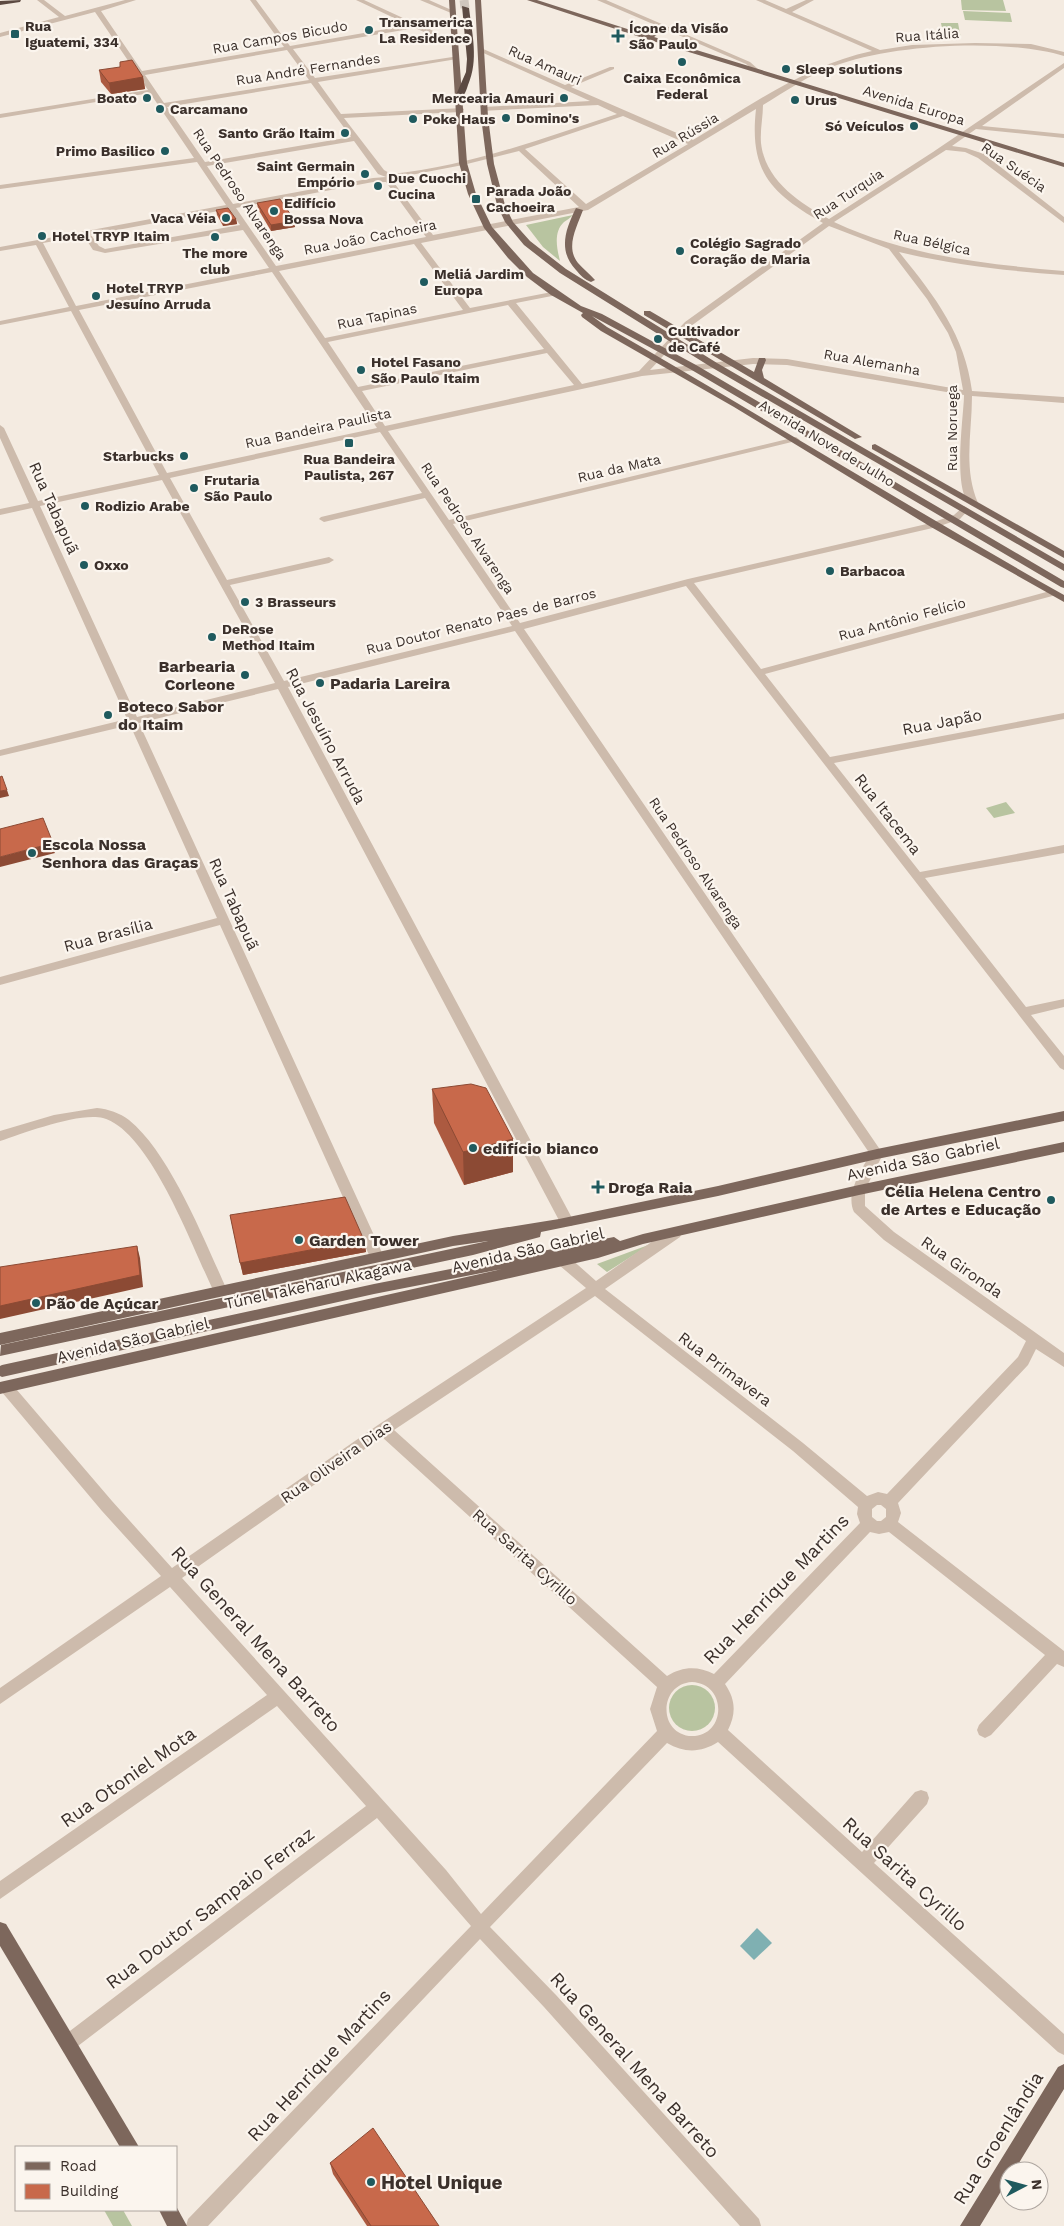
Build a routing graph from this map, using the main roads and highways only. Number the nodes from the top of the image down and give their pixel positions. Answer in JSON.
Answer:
{"nodes":[{"id":1,"x":17,"y":0,"type":"edge"},
{"id":2,"x":452,"y":0,"type":"tunnel mouth"},
{"id":3,"x":530,"y":0,"type":"edge"},
{"id":4,"x":477,"y":1,"type":"tunnel mouth"},
{"id":5,"x":0,"y":3,"type":"edge"},
{"id":6,"x":465,"y":8,"type":"tunnel mouth"},
{"id":7,"x":667,"y":29,"type":"road end"},
{"id":8,"x":645,"y":37,"type":"junction"},
{"id":9,"x":460,"y":95,"type":"junction"},
{"id":10,"x":1064,"y":164,"type":"edge"},
{"id":11,"x":582,"y":209,"type":"road end"},
{"id":12,"x":596,"y":291,"type":"junction"},
{"id":13,"x":606,"y":293,"type":"junction"},
{"id":14,"x":578,"y":308,"type":"junction"},
{"id":15,"x":762,"y":360,"type":"road end"},
{"id":16,"x":760,"y":379,"type":"junction"},
{"id":17,"x":1064,"y":555,"type":"edge"},
{"id":18,"x":1064,"y":568,"type":"edge"},
{"id":19,"x":1064,"y":585,"type":"edge"},
{"id":20,"x":1064,"y":599,"type":"edge"},
{"id":21,"x":1064,"y":1116,"type":"edge"},
{"id":22,"x":1064,"y":1147,"type":"edge"},
{"id":23,"x":563,"y":1223,"type":"junction"},
{"id":24,"x":643,"y":1239,"type":"junction"},
{"id":25,"x":0,"y":1339,"type":"edge"},
{"id":26,"x":1,"y":1351,"type":"edge"},
{"id":27,"x":2,"y":1382,"type":"edge"},
{"id":28,"x":0,"y":1930,"type":"edge"},
{"id":29,"x":1064,"y":2073,"type":"edge"},
{"id":30,"x":129,"y":2146,"type":"edge"},
{"id":31,"x":169,"y":2211,"type":"edge"},
{"id":32,"x":178,"y":2226,"type":"edge"},
{"id":33,"x":969,"y":2226,"type":"edge"}],
"edges":[{"from":1,"to":5,"type":"highway"},
{"from":2,"to":9,"type":"main road","name":"Avenida Nove de Julho"},
{"from":3,"to":8,"type":"main road","name":"Avenida Europa"},
{"from":4,"to":12,"type":"main road","name":"Avenida Nove de Julho"},
{"from":6,"to":9,"type":"highway"},
{"from":7,"to":8,"type":"main road"},
{"from":8,"to":10,"type":"main road","name":"Avenida Europa"},
{"from":9,"to":14,"type":"main road","name":"Avenida Nove de Julho"},
{"from":11,"to":13,"type":"main road"},
{"from":12,"to":13,"type":"main road","name":"Avenida Nove de Julho"},
{"from":12,"to":18,"type":"main road","name":"Avenida Nove de Julho"},
{"from":13,"to":16,"type":"main road","name":"Avenida Nove de Julho"},
{"from":14,"to":19,"type":"main road","name":"Avenida Nove de Julho"},
{"from":14,"to":20,"type":"main road","name":"Avenida Nove de Julho"},
{"from":15,"to":16,"type":"main road"},
{"from":16,"to":17,"type":"main road","name":"Avenida Nove de Julho"},
{"from":21,"to":23,"type":"main road","name":"Avenida São Gabriel"},
{"from":22,"to":24,"type":"main road","name":"Avenida São Gabriel"},
{"from":23,"to":25,"type":"main road","name":"Avenida São Gabriel"},
{"from":23,"to":26,"type":"main road","name":"Túnel Takeharu Akagawa"},
{"from":24,"to":27,"type":"main road","name":"Avenida São Gabriel"},
{"from":24,"to":27,"type":"main road","name":"Túnel Takeharu Akagawa"},
{"from":28,"to":30,"type":"main road"},
{"from":29,"to":33,"type":"main road","name":"Rua Groenlândia"},
{"from":31,"to":32,"type":"main road"}]}
